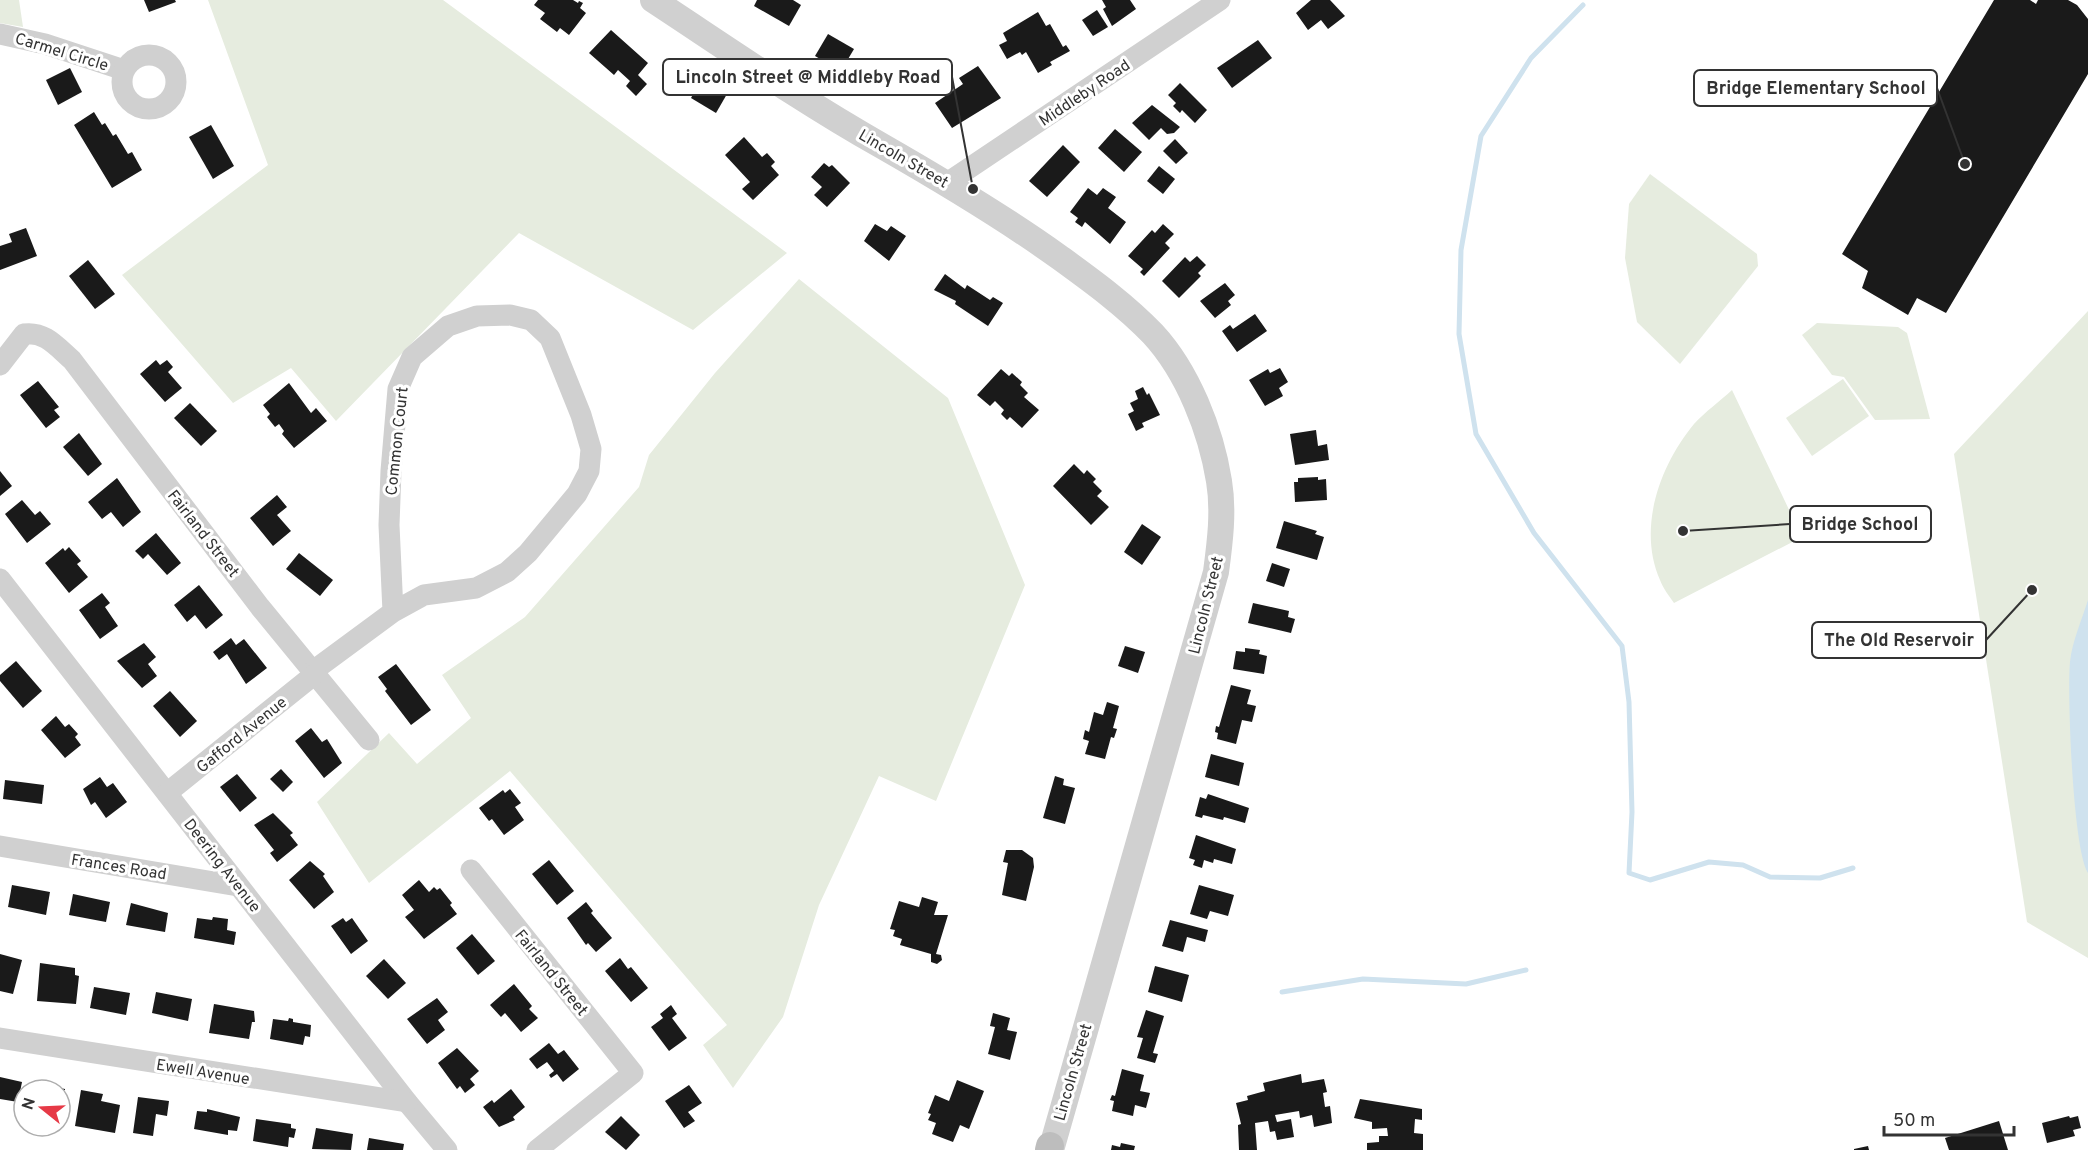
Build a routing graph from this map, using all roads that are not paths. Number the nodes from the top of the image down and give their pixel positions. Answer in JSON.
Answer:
{"nodes":[{"id":1,"x":653,"y":0,"type":"edge"},
{"id":2,"x":1220,"y":0,"type":"edge"},
{"id":3,"x":0,"y":34,"type":"edge"},
{"id":4,"x":124,"y":70,"type":"dead end"},
{"id":5,"x":947,"y":183,"type":"junction"},
{"id":6,"x":0,"y":366,"type":"edge"},
{"id":7,"x":0,"y":579,"type":"edge"},
{"id":8,"x":393,"y":612,"type":"junction"},
{"id":9,"x":314,"y":673,"type":"junction"},
{"id":10,"x":369,"y":740,"type":"dead end"},
{"id":11,"x":167,"y":793,"type":"junction"},
{"id":12,"x":0,"y":846,"type":"edge"},
{"id":13,"x":471,"y":870,"type":"dead end"},
{"id":14,"x":238,"y":886,"type":"junction"},
{"id":15,"x":0,"y":1038,"type":"edge"},
{"id":16,"x":407,"y":1102,"type":"junction"},
{"id":17,"x":1050,"y":1149,"type":"edge"},
{"id":18,"x":447,"y":1150,"type":"edge"},
{"id":19,"x":537,"y":1150,"type":"edge"}],
"edges":[{"from":1,"to":5,"type":"street","name":"Lincoln Street"},
{"from":2,"to":5,"type":"street","name":"Middleby Road"},
{"from":3,"to":4,"type":"street","name":"Carmel Circle"},
{"from":5,"to":17,"type":"street","name":"Lincoln Street"},
{"from":6,"to":9,"type":"street","name":"Fairland Street"},
{"from":7,"to":11,"type":"street","name":"Deering Avenue"},
{"from":8,"to":8,"type":"street","name":"Common Court"},
{"from":8,"to":9,"type":"street","name":"Common Court"},
{"from":9,"to":10,"type":"street","name":"Fairland Street"},
{"from":9,"to":11,"type":"street","name":"Gafford Avenue"},
{"from":11,"to":14,"type":"street","name":"Deering Avenue"},
{"from":12,"to":14,"type":"street","name":"Frances Road"},
{"from":13,"to":19,"type":"street","name":"Fairland Street"},
{"from":14,"to":16,"type":"street","name":"Deering Avenue"},
{"from":15,"to":16,"type":"street","name":"Ewell Avenue"},
{"from":16,"to":18,"type":"street","name":"Deering Avenue"}]}
